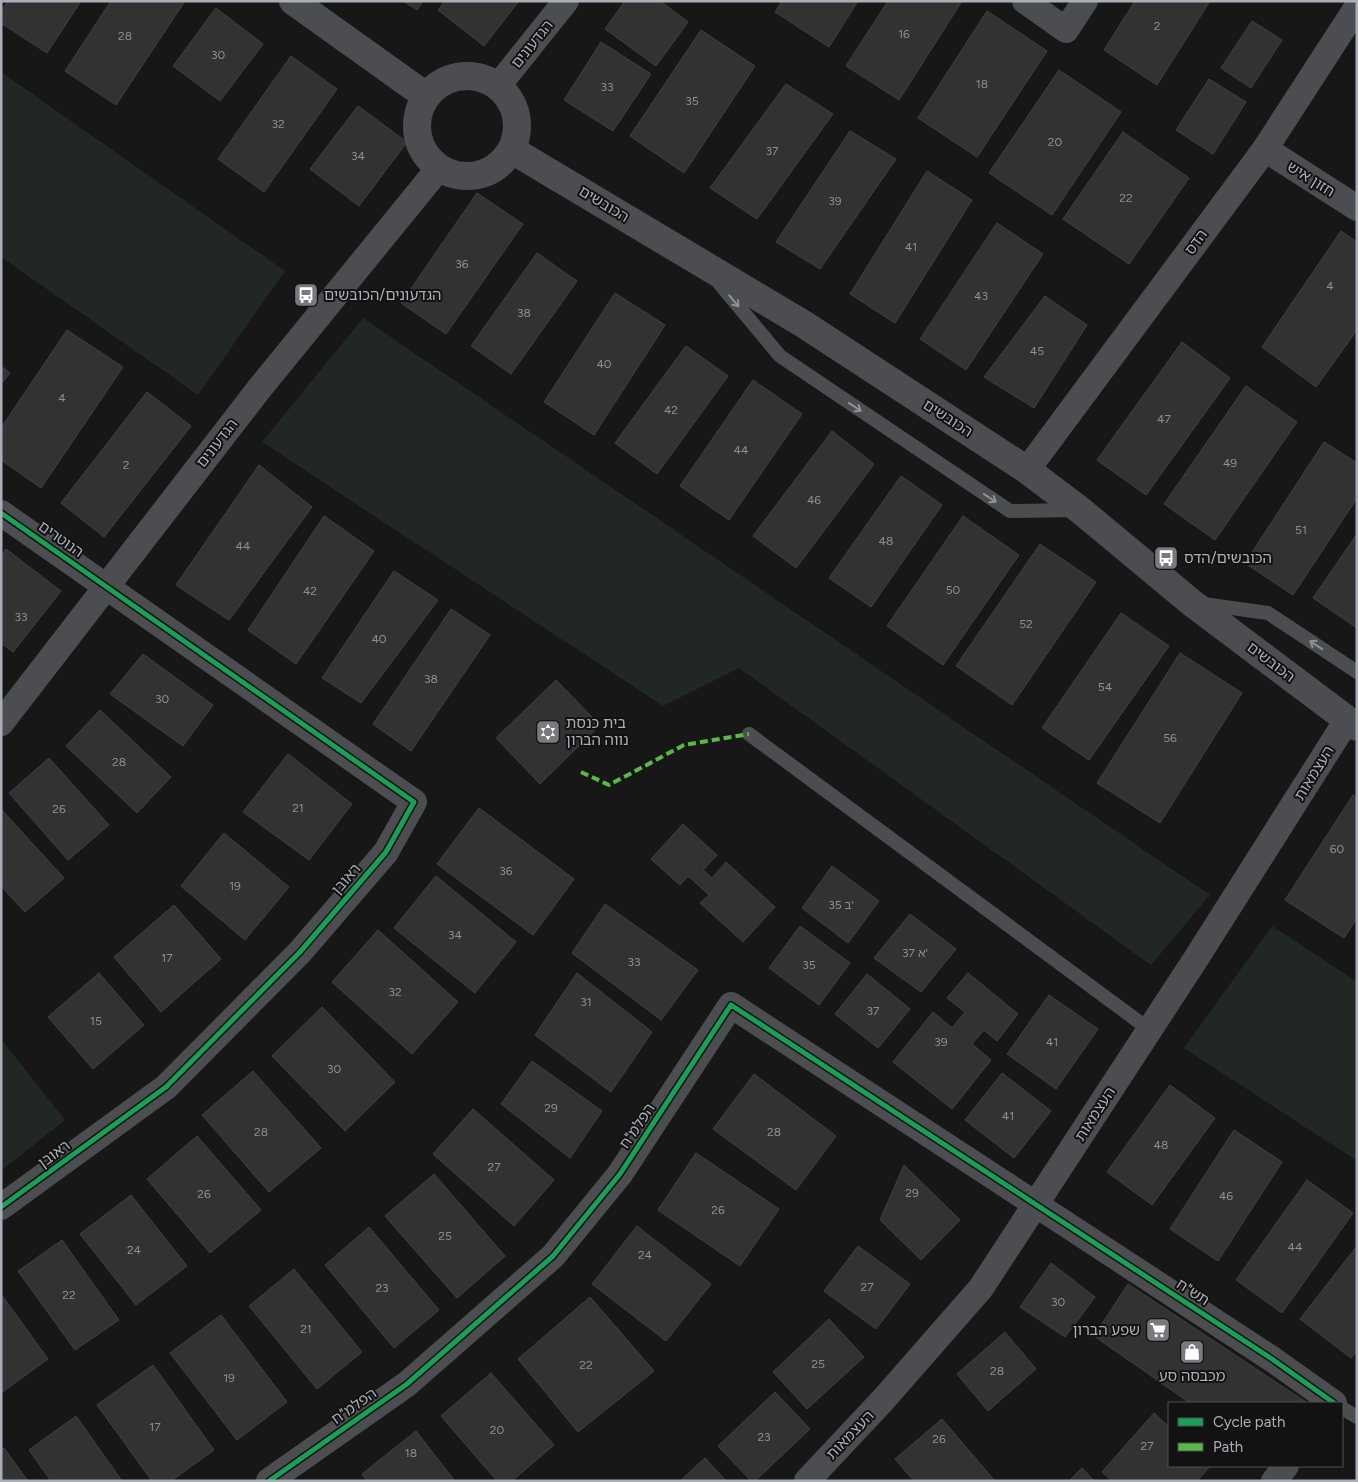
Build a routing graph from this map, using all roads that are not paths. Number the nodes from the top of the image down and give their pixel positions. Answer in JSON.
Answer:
{"nodes":[{"id":1,"x":293,"y":1,"type":"edge"},
{"id":2,"x":566,"y":1,"type":"edge"},
{"id":3,"x":1025,"y":1,"type":"edge"},
{"id":4,"x":1085,"y":1,"type":"edge"},
{"id":5,"x":1357,"y":7,"type":"edge"},
{"id":6,"x":498,"y":86,"type":"junction"},
{"id":7,"x":426,"y":96,"type":"junction"},
{"id":8,"x":512,"y":150,"type":"junction"},
{"id":9,"x":1265,"y":150,"type":"junction"},
{"id":10,"x":439,"y":168,"type":"junction"},
{"id":11,"x":1357,"y":208,"type":"edge"},
{"id":12,"x":702,"y":264,"type":"junction"},
{"id":13,"x":1027,"y":470,"type":"junction"},
{"id":14,"x":1080,"y":510,"type":"junction"},
{"id":15,"x":1,"y":513,"type":"edge"},
{"id":16,"x":107,"y":586,"type":"junction"},
{"id":17,"x":1192,"y":603,"type":"junction"},
{"id":18,"x":1357,"y":672,"type":"edge"},
{"id":19,"x":1,"y":723,"type":"edge"},
{"id":20,"x":1352,"y":723,"type":"edge"},
{"id":21,"x":749,"y":734,"type":"dead end"},
{"id":22,"x":1150,"y":1030,"type":"junction"},
{"id":23,"x":1036,"y":1204,"type":"junction"},
{"id":24,"x":1,"y":1207,"type":"edge"},
{"id":25,"x":1333,"y":1402,"type":"edge"},
{"id":26,"x":1343,"y":1409,"type":"edge"},
{"id":27,"x":1357,"y":1417,"type":"edge"},
{"id":28,"x":1285,"y":1467,"type":"edge"},
{"id":29,"x":269,"y":1481,"type":"edge"},
{"id":30,"x":807,"y":1481,"type":"edge"},
{"id":31,"x":1274,"y":1481,"type":"edge"}],
"edges":[{"from":1,"to":7,"type":"street"},
{"from":2,"to":6,"type":"street","name":"הגדעונים"},
{"from":3,"to":4,"type":"street"},
{"from":5,"to":9,"type":"street","name":"הדס"},
{"from":6,"to":7,"type":"street"},
{"from":6,"to":8,"type":"street"},
{"from":7,"to":10,"type":"street"},
{"from":8,"to":10,"type":"street"},
{"from":8,"to":12,"type":"street","name":"הכובשים"},
{"from":9,"to":11,"type":"street","name":"חזון איש"},
{"from":9,"to":13,"type":"street","name":"הדס"},
{"from":10,"to":16,"type":"street","name":"הגדעונים"},
{"from":12,"to":13,"type":"street","name":"הכובשים"},
{"from":12,"to":14,"type":"lane","one_way":true},
{"from":13,"to":14,"type":"street","name":"הכובשים"},
{"from":14,"to":17,"type":"street","name":"הכובשים"},
{"from":15,"to":16,"type":"street","name":"הנוטרים"},
{"from":16,"to":19,"type":"street","name":"הגדעונים"},
{"from":16,"to":24,"type":"street","name":"ראובן"},
{"from":18,"to":17,"type":"lane","one_way":true},
{"from":17,"to":20,"type":"street","name":"הכובשים"},
{"from":20,"to":22,"type":"street","name":"העצמאות"},
{"from":21,"to":22,"type":"lane"},
{"from":22,"to":23,"type":"street","name":"העצמאות"},
{"from":23,"to":25,"type":"street","name":"תש\"ח"},
{"from":23,"to":29,"type":"street","name":"הפלמ\"ח"},
{"from":23,"to":30,"type":"street","name":"העצמאות"},
{"from":26,"to":27,"type":"lane"},
{"from":28,"to":31,"type":"street"}]}
